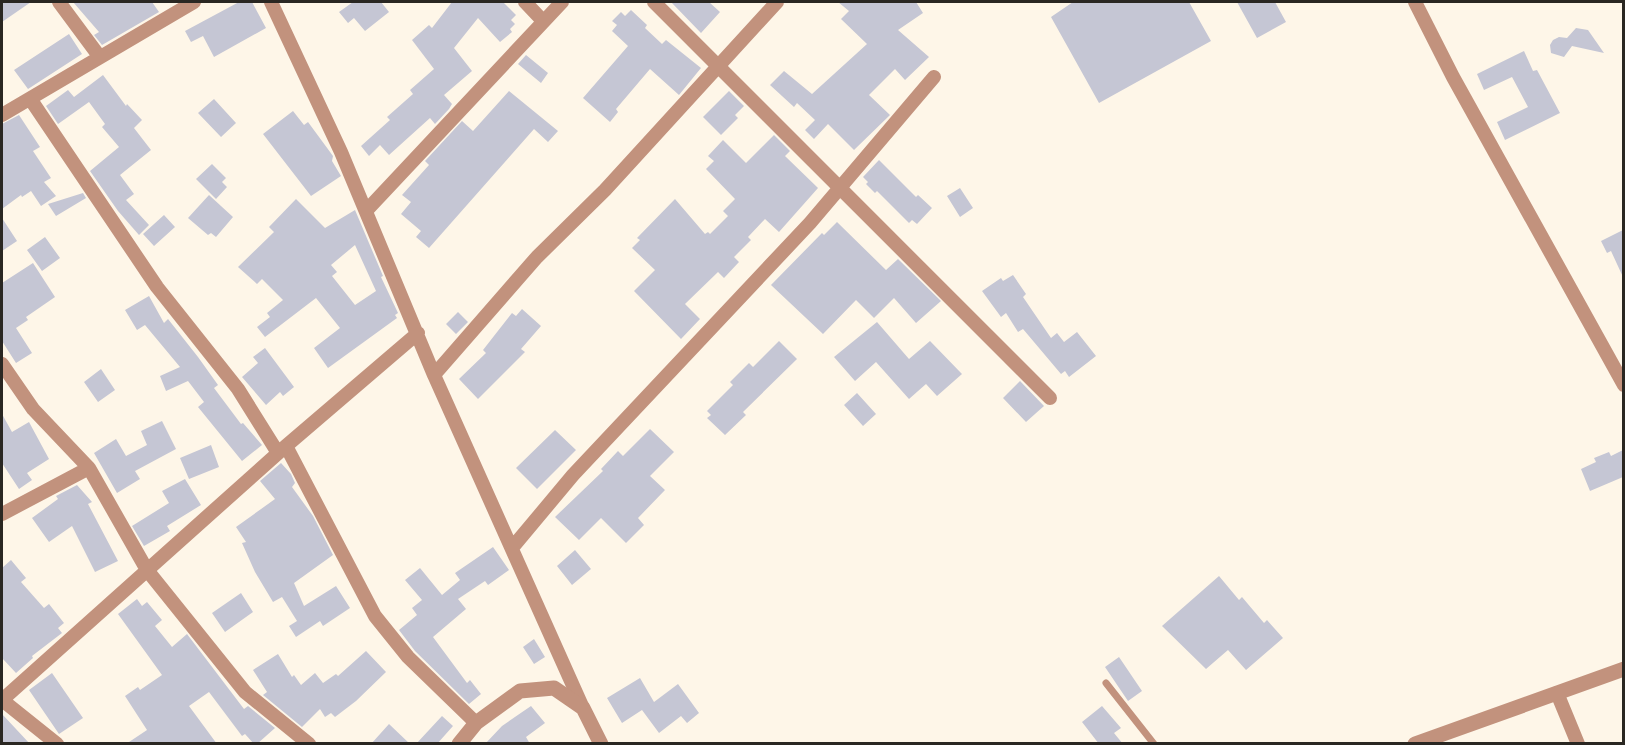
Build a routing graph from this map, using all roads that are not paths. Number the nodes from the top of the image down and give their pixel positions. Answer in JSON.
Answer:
{"nodes":[{"id":1,"x":59,"y":2,"type":"edge"},
{"id":2,"x":194,"y":2,"type":"edge"},
{"id":3,"x":271,"y":2,"type":"edge"},
{"id":4,"x":525,"y":2,"type":"edge"},
{"id":5,"x":562,"y":2,"type":"edge"},
{"id":6,"x":654,"y":2,"type":"edge"},
{"id":7,"x":777,"y":2,"type":"edge"},
{"id":8,"x":1415,"y":2,"type":"edge"},
{"id":9,"x":543,"y":21,"type":"junction"},
{"id":10,"x":99,"y":56,"type":"junction"},
{"id":11,"x":719,"y":66,"type":"junction"},
{"id":12,"x":934,"y":77,"type":"dead end"},
{"id":13,"x":31,"y":100,"type":"junction"},
{"id":14,"x":2,"y":115,"type":"edge"},
{"id":15,"x":842,"y":186,"type":"junction"},
{"id":16,"x":366,"y":211,"type":"junction"},
{"id":17,"x":418,"y":333,"type":"junction"},
{"id":18,"x":2,"y":364,"type":"edge"},
{"id":19,"x":434,"y":375,"type":"junction"},
{"id":20,"x":1623,"y":385,"type":"edge"},
{"id":21,"x":1050,"y":398,"type":"dead end"},
{"id":22,"x":282,"y":449,"type":"junction"},
{"id":23,"x":89,"y":468,"type":"junction"},
{"id":24,"x":2,"y":514,"type":"edge"},
{"id":25,"x":512,"y":548,"type":"junction"},
{"id":26,"x":147,"y":570,"type":"junction"},
{"id":27,"x":1623,"y":669,"type":"edge"},
{"id":28,"x":1106,"y":682,"type":"dead end"},
{"id":29,"x":1557,"y":693,"type":"junction"},
{"id":30,"x":2,"y":700,"type":"edge"},
{"id":31,"x":583,"y":708,"type":"junction"},
{"id":32,"x":476,"y":723,"type":"junction"},
{"id":33,"x":57,"y":744,"type":"edge"},
{"id":34,"x":309,"y":744,"type":"edge"},
{"id":35,"x":459,"y":744,"type":"edge"},
{"id":36,"x":601,"y":744,"type":"edge"},
{"id":37,"x":1154,"y":744,"type":"edge"},
{"id":38,"x":1415,"y":744,"type":"edge"},
{"id":39,"x":1578,"y":744,"type":"edge"}],
"edges":[{"from":1,"to":10,"type":"street"},
{"from":2,"to":10,"type":"street"},
{"from":3,"to":16,"type":"street"},
{"from":4,"to":9,"type":"street"},
{"from":5,"to":9,"type":"street"},
{"from":6,"to":11,"type":"street"},
{"from":7,"to":11,"type":"street"},
{"from":8,"to":20,"type":"street"},
{"from":9,"to":16,"type":"street"},
{"from":10,"to":13,"type":"street"},
{"from":11,"to":15,"type":"street"},
{"from":11,"to":19,"type":"street"},
{"from":12,"to":15,"type":"street"},
{"from":13,"to":14,"type":"street"},
{"from":13,"to":22,"type":"street"},
{"from":15,"to":21,"type":"street"},
{"from":15,"to":25,"type":"street"},
{"from":16,"to":17,"type":"street"},
{"from":17,"to":19,"type":"street"},
{"from":17,"to":22,"type":"street"},
{"from":18,"to":23,"type":"street"},
{"from":19,"to":25,"type":"street"},
{"from":22,"to":26,"type":"street"},
{"from":22,"to":32,"type":"street"},
{"from":23,"to":24,"type":"street"},
{"from":23,"to":26,"type":"street"},
{"from":25,"to":31,"type":"street"},
{"from":26,"to":30,"type":"street"},
{"from":26,"to":34,"type":"street"},
{"from":27,"to":29,"type":"street"},
{"from":28,"to":37,"type":"lane"},
{"from":29,"to":38,"type":"street"},
{"from":29,"to":39,"type":"street"},
{"from":30,"to":33,"type":"street"},
{"from":31,"to":32,"type":"street"},
{"from":31,"to":36,"type":"street"},
{"from":32,"to":35,"type":"street"}]}
